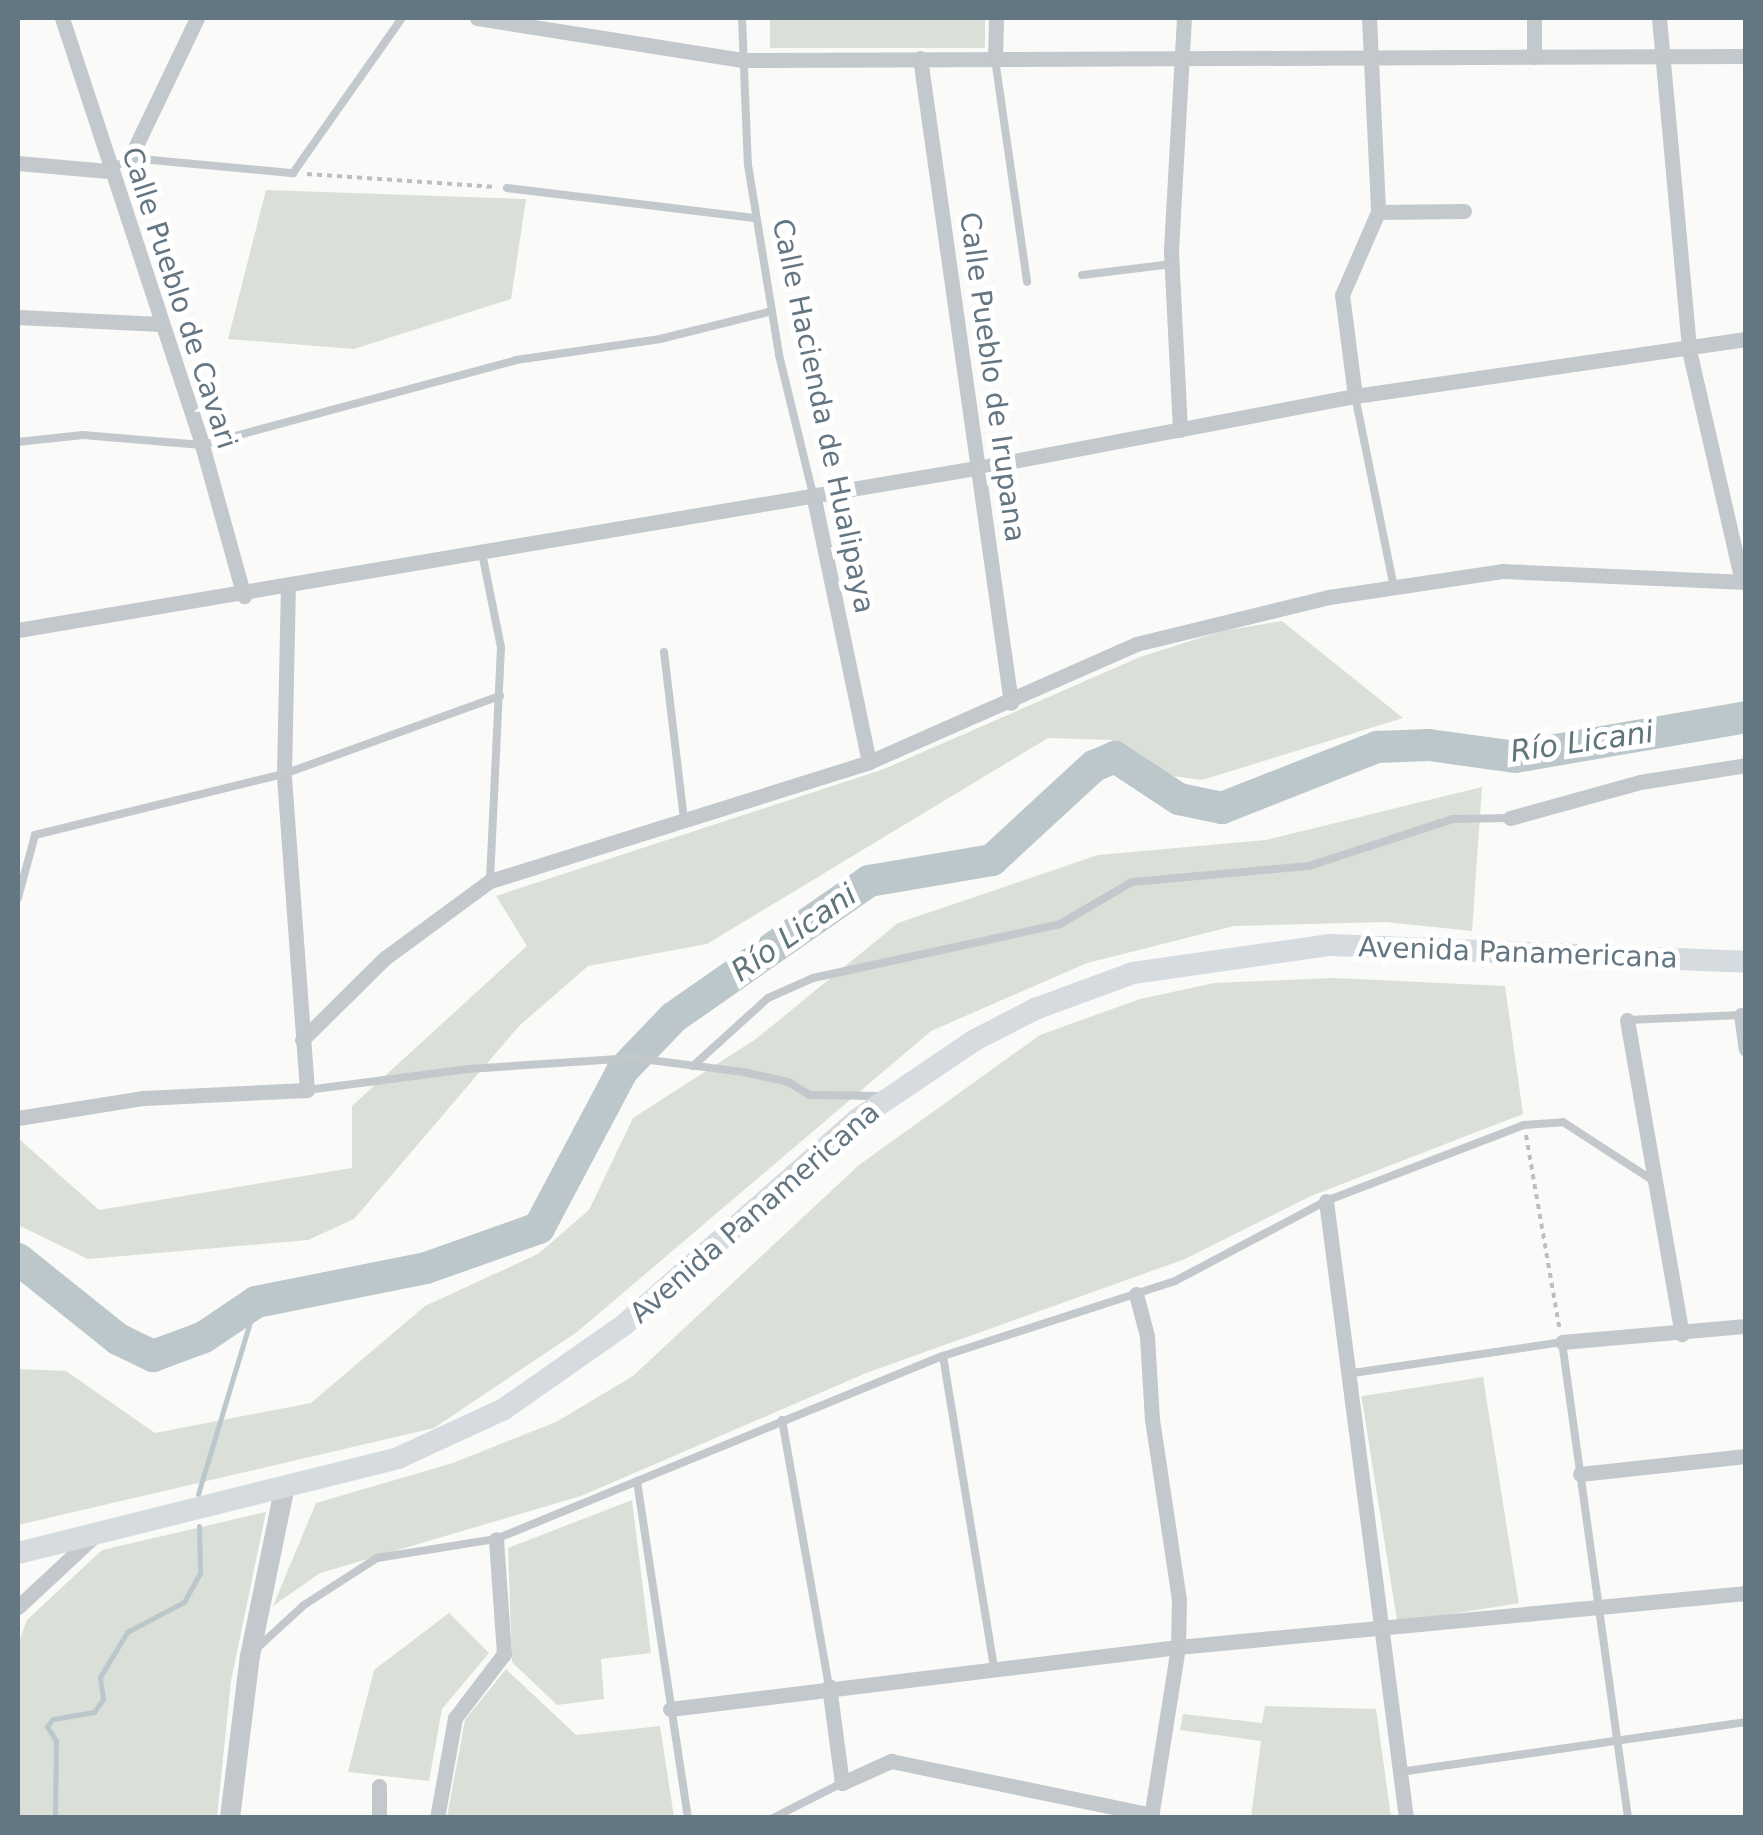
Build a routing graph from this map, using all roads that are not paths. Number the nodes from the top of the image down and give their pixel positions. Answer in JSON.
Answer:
{"nodes":[{"id":1,"x":62,"y":18,"type":"edge"},
{"id":2,"x":197,"y":18,"type":"edge"},
{"id":3,"x":402,"y":18,"type":"edge"},
{"id":4,"x":477,"y":18,"type":"edge"},
{"id":5,"x":742,"y":18,"type":"edge"},
{"id":6,"x":996,"y":18,"type":"edge"},
{"id":7,"x":1184,"y":18,"type":"edge"},
{"id":8,"x":1369,"y":18,"type":"edge"},
{"id":9,"x":1534,"y":18,"type":"edge"},
{"id":10,"x":1659,"y":18,"type":"edge"},
{"id":11,"x":1659,"y":52,"type":"junction"},
{"id":12,"x":1746,"y":56,"type":"edge"},
{"id":13,"x":1534,"y":57,"type":"junction"},
{"id":14,"x":920,"y":58,"type":"junction"},
{"id":15,"x":741,"y":60,"type":"junction"},
{"id":16,"x":995,"y":60,"type":"junction"},
{"id":17,"x":1370,"y":60,"type":"junction"},
{"id":18,"x":1184,"y":62,"type":"junction"},
{"id":19,"x":130,"y":158,"type":"junction"},
{"id":20,"x":18,"y":163,"type":"edge"},
{"id":21,"x":108,"y":170,"type":"junction"},
{"id":22,"x":507,"y":188,"type":"road end"},
{"id":23,"x":1464,"y":211,"type":"dead end"},
{"id":24,"x":1378,"y":212,"type":"junction"},
{"id":25,"x":756,"y":218,"type":"junction"},
{"id":26,"x":1172,"y":264,"type":"junction"},
{"id":27,"x":1082,"y":275,"type":"dead end"},
{"id":28,"x":1027,"y":282,"type":"dead end"},
{"id":29,"x":772,"y":311,"type":"junction"},
{"id":30,"x":18,"y":317,"type":"edge"},
{"id":31,"x":161,"y":324,"type":"junction"},
{"id":32,"x":1746,"y":339,"type":"edge"},
{"id":33,"x":1689,"y":350,"type":"junction"},
{"id":34,"x":1356,"y":396,"type":"junction"},
{"id":35,"x":1180,"y":430,"type":"junction"},
{"id":36,"x":18,"y":442,"type":"edge"},
{"id":37,"x":202,"y":445,"type":"junction"},
{"id":38,"x":982,"y":468,"type":"junction"},
{"id":39,"x":813,"y":494,"type":"junction"},
{"id":40,"x":482,"y":553,"type":"junction"},
{"id":41,"x":1744,"y":582,"type":"edge"},
{"id":42,"x":288,"y":587,"type":"junction"},
{"id":43,"x":1394,"y":587,"type":"junction"},
{"id":44,"x":244,"y":596,"type":"junction"},
{"id":45,"x":18,"y":630,"type":"edge"},
{"id":46,"x":664,"y":652,"type":"dead end"},
{"id":47,"x":500,"y":696,"type":"junction"},
{"id":48,"x":1011,"y":704,"type":"junction"},
{"id":49,"x":869,"y":762,"type":"junction"},
{"id":50,"x":1746,"y":765,"type":"edge"},
{"id":51,"x":284,"y":774,"type":"junction"},
{"id":52,"x":1510,"y":818,"type":"joint"},
{"id":53,"x":684,"y":820,"type":"junction"},
{"id":54,"x":490,"y":881,"type":"junction"},
{"id":55,"x":18,"y":898,"type":"edge"},
{"id":56,"x":1741,"y":964,"type":"edge"},
{"id":57,"x":1743,"y":1014,"type":"edge"},
{"id":58,"x":1627,"y":1020,"type":"joint"},
{"id":59,"x":302,"y":1040,"type":"junction"},
{"id":60,"x":1746,"y":1050,"type":"edge"},
{"id":61,"x":693,"y":1066,"type":"junction"},
{"id":62,"x":307,"y":1090,"type":"junction"},
{"id":63,"x":892,"y":1096,"type":"junction"},
{"id":64,"x":18,"y":1118,"type":"edge"},
{"id":65,"x":1656,"y":1182,"type":"junction"},
{"id":66,"x":1326,"y":1201,"type":"junction"},
{"id":67,"x":1136,"y":1294,"type":"junction"},
{"id":68,"x":1746,"y":1326,"type":"edge"},
{"id":69,"x":1682,"y":1334,"type":"junction"},
{"id":70,"x":1562,"y":1342,"type":"junction"},
{"id":71,"x":943,"y":1356,"type":"junction"},
{"id":72,"x":1346,"y":1374,"type":"junction"},
{"id":73,"x":782,"y":1420,"type":"junction"},
{"id":74,"x":1746,"y":1456,"type":"edge"},
{"id":75,"x":1580,"y":1474,"type":"junction"},
{"id":76,"x":637,"y":1481,"type":"junction"},
{"id":77,"x":284,"y":1490,"type":"junction"},
{"id":78,"x":96,"y":1534,"type":"junction"},
{"id":79,"x":496,"y":1539,"type":"junction"},
{"id":80,"x":18,"y":1553,"type":"edge"},
{"id":81,"x":1746,"y":1593,"type":"edge"},
{"id":82,"x":18,"y":1606,"type":"edge"},
{"id":83,"x":1598,"y":1608,"type":"junction"},
{"id":84,"x":1378,"y":1631,"type":"junction"},
{"id":85,"x":1178,"y":1647,"type":"junction"},
{"id":86,"x":250,"y":1656,"type":"junction"},
{"id":87,"x":994,"y":1670,"type":"junction"},
{"id":88,"x":829,"y":1686,"type":"junction"},
{"id":89,"x":670,"y":1709,"type":"junction"},
{"id":90,"x":1746,"y":1722,"type":"edge"},
{"id":91,"x":1616,"y":1741,"type":"junction"},
{"id":92,"x":1400,"y":1772,"type":"junction"},
{"id":93,"x":842,"y":1784,"type":"junction"},
{"id":94,"x":380,"y":1786,"type":"dead end"},
{"id":95,"x":1151,"y":1816,"type":"edge"},
{"id":96,"x":230,"y":1818,"type":"edge"},
{"id":97,"x":379,"y":1818,"type":"edge"},
{"id":98,"x":437,"y":1818,"type":"edge"},
{"id":99,"x":688,"y":1818,"type":"edge"},
{"id":100,"x":772,"y":1818,"type":"edge"},
{"id":101,"x":1406,"y":1818,"type":"edge"},
{"id":102,"x":1628,"y":1818,"type":"edge"}],
"edges":[{"from":1,"to":21,"type":"street","name":"Calle Pueblo de Cavari"},
{"from":2,"to":19,"type":"street"},
{"from":3,"to":19,"type":"lane"},
{"from":4,"to":15,"type":"street"},
{"from":5,"to":15,"type":"lane","name":"Calle Hacienda de Hualipaya"},
{"from":6,"to":16,"type":"street","name":"Calle Pueblo de Irupana"},
{"from":7,"to":18,"type":"street"},
{"from":8,"to":17,"type":"street"},
{"from":9,"to":13,"type":"street"},
{"from":10,"to":11,"type":"street"},
{"from":11,"to":12,"type":"street"},
{"from":11,"to":13,"type":"street"},
{"from":11,"to":33,"type":"street"},
{"from":13,"to":17,"type":"street"},
{"from":14,"to":15,"type":"street"},
{"from":14,"to":16,"type":"street"},
{"from":14,"to":38,"type":"street","name":"Calle Pueblo de Irupana"},
{"from":15,"to":25,"type":"lane","name":"Calle Hacienda de Hualipaya"},
{"from":16,"to":18,"type":"street"},
{"from":16,"to":28,"type":"lane","name":"Calle Pueblo de Irupana"},
{"from":17,"to":18,"type":"street"},
{"from":17,"to":24,"type":"street"},
{"from":18,"to":26,"type":"street"},
{"from":19,"to":21,"type":"lane"},
{"from":20,"to":21,"type":"street"},
{"from":21,"to":31,"type":"street","name":"Calle Pueblo de Cavari"},
{"from":22,"to":25,"type":"lane"},
{"from":23,"to":24,"type":"street"},
{"from":24,"to":34,"type":"street"},
{"from":25,"to":29,"type":"lane","name":"Calle Hacienda de Hualipaya"},
{"from":26,"to":27,"type":"lane"},
{"from":26,"to":35,"type":"street"},
{"from":29,"to":37,"type":"lane"},
{"from":29,"to":39,"type":"lane","name":"Calle Hacienda de Hualipaya"},
{"from":30,"to":31,"type":"street"},
{"from":31,"to":37,"type":"street","name":"Calle Pueblo de Cavari"},
{"from":32,"to":33,"type":"street"},
{"from":33,"to":34,"type":"street"},
{"from":33,"to":41,"type":"street"},
{"from":34,"to":35,"type":"street"},
{"from":34,"to":43,"type":"lane"},
{"from":35,"to":38,"type":"street"},
{"from":36,"to":37,"type":"lane"},
{"from":37,"to":44,"type":"street","name":"Calle Pueblo de Cavari"},
{"from":38,"to":39,"type":"street"},
{"from":38,"to":48,"type":"street","name":"Calle Pueblo de Irupana"},
{"from":39,"to":40,"type":"street"},
{"from":39,"to":49,"type":"street","name":"Calle Hacienda de Hualipaya"},
{"from":40,"to":42,"type":"street"},
{"from":40,"to":47,"type":"lane"},
{"from":41,"to":43,"type":"street"},
{"from":42,"to":44,"type":"street"},
{"from":42,"to":51,"type":"street"},
{"from":43,"to":48,"type":"street"},
{"from":44,"to":45,"type":"street"},
{"from":46,"to":53,"type":"lane"},
{"from":47,"to":51,"type":"lane"},
{"from":47,"to":54,"type":"lane"},
{"from":48,"to":49,"type":"street"},
{"from":49,"to":53,"type":"street"},
{"from":50,"to":52,"type":"street"},
{"from":51,"to":55,"type":"lane"},
{"from":51,"to":59,"type":"street"},
{"from":52,"to":61,"type":"lane"},
{"from":53,"to":54,"type":"street"},
{"from":54,"to":59,"type":"street"},
{"from":56,"to":63,"type":"main road","name":"Avenida Panamericana"},
{"from":57,"to":58,"type":"lane"},
{"from":57,"to":60,"type":"street"},
{"from":58,"to":65,"type":"street"},
{"from":59,"to":62,"type":"street"},
{"from":61,"to":62,"type":"lane"},
{"from":61,"to":63,"type":"lane"},
{"from":62,"to":64,"type":"street"},
{"from":63,"to":77,"type":"main road","name":"Avenida Panamericana"},
{"from":65,"to":66,"type":"lane"},
{"from":65,"to":69,"type":"street"},
{"from":66,"to":67,"type":"lane"},
{"from":66,"to":72,"type":"street"},
{"from":67,"to":71,"type":"lane"},
{"from":67,"to":85,"type":"street"},
{"from":68,"to":69,"type":"street"},
{"from":69,"to":70,"type":"street"},
{"from":70,"to":72,"type":"lane"},
{"from":70,"to":75,"type":"lane"},
{"from":71,"to":73,"type":"lane"},
{"from":71,"to":87,"type":"lane"},
{"from":72,"to":84,"type":"street"},
{"from":73,"to":76,"type":"lane"},
{"from":73,"to":88,"type":"lane"},
{"from":74,"to":75,"type":"street"},
{"from":75,"to":83,"type":"lane"},
{"from":76,"to":79,"type":"lane"},
{"from":76,"to":89,"type":"lane"},
{"from":77,"to":78,"type":"main road","name":"Avenida Panamericana"},
{"from":77,"to":86,"type":"street"},
{"from":78,"to":80,"type":"main road","name":"Avenida Panamericana"},
{"from":78,"to":82,"type":"street"},
{"from":79,"to":86,"type":"lane"},
{"from":79,"to":98,"type":"street"},
{"from":81,"to":83,"type":"street"},
{"from":83,"to":84,"type":"street"},
{"from":83,"to":91,"type":"lane"},
{"from":84,"to":85,"type":"street"},
{"from":84,"to":92,"type":"street"},
{"from":85,"to":87,"type":"street"},
{"from":85,"to":95,"type":"street"},
{"from":86,"to":96,"type":"street"},
{"from":87,"to":88,"type":"street"},
{"from":88,"to":89,"type":"street"},
{"from":88,"to":93,"type":"street"},
{"from":89,"to":99,"type":"lane"},
{"from":90,"to":91,"type":"lane"},
{"from":91,"to":92,"type":"lane"},
{"from":91,"to":102,"type":"lane"},
{"from":92,"to":101,"type":"street"},
{"from":93,"to":95,"type":"street"},
{"from":93,"to":100,"type":"lane"},
{"from":94,"to":97,"type":"street"}]}
